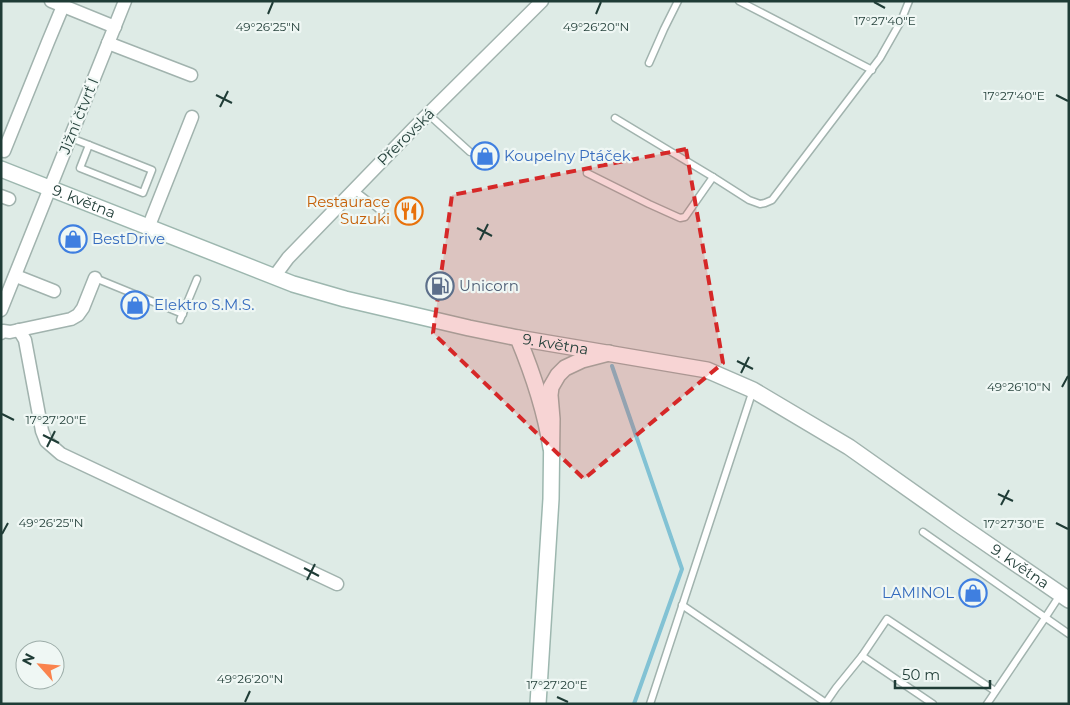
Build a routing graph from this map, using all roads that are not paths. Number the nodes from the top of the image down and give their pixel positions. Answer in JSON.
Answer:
{"nodes":[{"id":1,"x":51,"y":1,"type":"edge"},
{"id":2,"x":125,"y":1,"type":"edge"},
{"id":3,"x":542,"y":1,"type":"edge"},
{"id":4,"x":678,"y":1,"type":"edge"},
{"id":5,"x":739,"y":1,"type":"edge"},
{"id":6,"x":908,"y":1,"type":"edge"},
{"id":7,"x":63,"y":6,"type":"junction"},
{"id":8,"x":115,"y":27,"type":"junction"},
{"id":9,"x":108,"y":42,"type":"junction"},
{"id":10,"x":649,"y":63,"type":"dead end"},
{"id":11,"x":872,"y":70,"type":"junction"},
{"id":12,"x":191,"y":76,"type":"dead end"},
{"id":13,"x":428,"y":114,"type":"junction"},
{"id":14,"x":192,"y":117,"type":"dead end"},
{"id":15,"x":615,"y":118,"type":"dead end"},
{"id":16,"x":71,"y":138,"type":"junction"},
{"id":17,"x":89,"y":145,"type":"junction"},
{"id":18,"x":4,"y":151,"type":"dead end"},
{"id":19,"x":470,"y":152,"type":"dead end"},
{"id":20,"x":1,"y":169,"type":"edge"},
{"id":21,"x":587,"y":173,"type":"dead end"},
{"id":22,"x":713,"y":177,"type":"junction"},
{"id":23,"x":50,"y":189,"type":"junction"},
{"id":24,"x":354,"y":190,"type":"junction"},
{"id":25,"x":381,"y":211,"type":"dead end"},
{"id":26,"x":148,"y":228,"type":"junction"},
{"id":27,"x":16,"y":276,"type":"junction"},
{"id":28,"x":274,"y":277,"type":"junction"},
{"id":29,"x":95,"y":278,"type":"joint"},
{"id":30,"x":197,"y":279,"type":"dead end"},
{"id":31,"x":54,"y":291,"type":"dead end"},
{"id":32,"x":2,"y":306,"type":"edge"},
{"id":33,"x":18,"y":330,"type":"junction"},
{"id":34,"x":1,"y":333,"type":"edge"},
{"id":35,"x":518,"y":338,"type":"junction"},
{"id":36,"x":609,"y":353,"type":"junction"},
{"id":37,"x":753,"y":390,"type":"junction"},
{"id":38,"x":551,"y":448,"type":"junction"},
{"id":39,"x":923,"y":532,"type":"dead end"},
{"id":40,"x":337,"y":584,"type":"dead end"},
{"id":41,"x":1064,"y":597,"type":"edge"},
{"id":42,"x":682,"y":605,"type":"junction"},
{"id":43,"x":1045,"y":618,"type":"junction"},
{"id":44,"x":1069,"y":634,"type":"edge"},
{"id":45,"x":862,"y":656,"type":"junction"},
{"id":46,"x":995,"y":691,"type":"junction"},
{"id":47,"x":826,"y":703,"type":"edge"},
{"id":48,"x":538,"y":704,"type":"edge"},
{"id":49,"x":650,"y":704,"type":"edge"},
{"id":50,"x":933,"y":704,"type":"edge"},
{"id":51,"x":987,"y":704,"type":"edge"}],
"edges":[{"from":1,"to":7,"type":"street"},
{"from":2,"to":8,"type":"street","name":"Jižní čtvrť I"},
{"from":3,"to":13,"type":"street","name":"Přerovská"},
{"from":4,"to":10,"type":"lane"},
{"from":5,"to":11,"type":"lane"},
{"from":6,"to":11,"type":"lane"},
{"from":7,"to":8,"type":"street"},
{"from":7,"to":18,"type":"street"},
{"from":8,"to":9,"type":"street","name":"Jižní čtvrť I"},
{"from":9,"to":12,"type":"street"},
{"from":9,"to":16,"type":"street","name":"Jižní čtvrť I"},
{"from":11,"to":22,"type":"lane"},
{"from":13,"to":19,"type":"lane"},
{"from":13,"to":24,"type":"street","name":"Přerovská"},
{"from":14,"to":26,"type":"street"},
{"from":15,"to":22,"type":"lane"},
{"from":16,"to":17,"type":"lane"},
{"from":16,"to":23,"type":"street","name":"Jižní čtvrť I"},
{"from":17,"to":17,"type":"lane"},
{"from":20,"to":23,"type":"main road","name":"9. května"},
{"from":21,"to":22,"type":"lane"},
{"from":23,"to":26,"type":"main road","name":"9. května"},
{"from":23,"to":27,"type":"street","name":"Jižní čtvrť I"},
{"from":24,"to":25,"type":"lane"},
{"from":24,"to":28,"type":"street","name":"Přerovská"},
{"from":26,"to":28,"type":"main road","name":"9. května"},
{"from":27,"to":31,"type":"street"},
{"from":27,"to":32,"type":"street","name":"Jižní čtvrť I"},
{"from":28,"to":35,"type":"main road","name":"9. května"},
{"from":29,"to":30,"type":"lane"},
{"from":29,"to":33,"type":"street"},
{"from":33,"to":34,"type":"street"},
{"from":33,"to":40,"type":"street"},
{"from":35,"to":36,"type":"main road","name":"9. května"},
{"from":35,"to":38,"type":"main road"},
{"from":36,"to":37,"type":"main road","name":"9. května"},
{"from":36,"to":38,"type":"main road"},
{"from":37,"to":41,"type":"main road","name":"9. května"},
{"from":37,"to":42,"type":"lane"},
{"from":38,"to":48,"type":"main road"},
{"from":39,"to":43,"type":"lane"},
{"from":41,"to":43,"type":"lane"},
{"from":42,"to":47,"type":"lane"},
{"from":42,"to":49,"type":"lane"},
{"from":43,"to":44,"type":"lane"},
{"from":43,"to":46,"type":"lane"},
{"from":45,"to":46,"type":"lane"},
{"from":45,"to":47,"type":"lane"},
{"from":45,"to":50,"type":"lane"},
{"from":46,"to":51,"type":"lane"}]}
